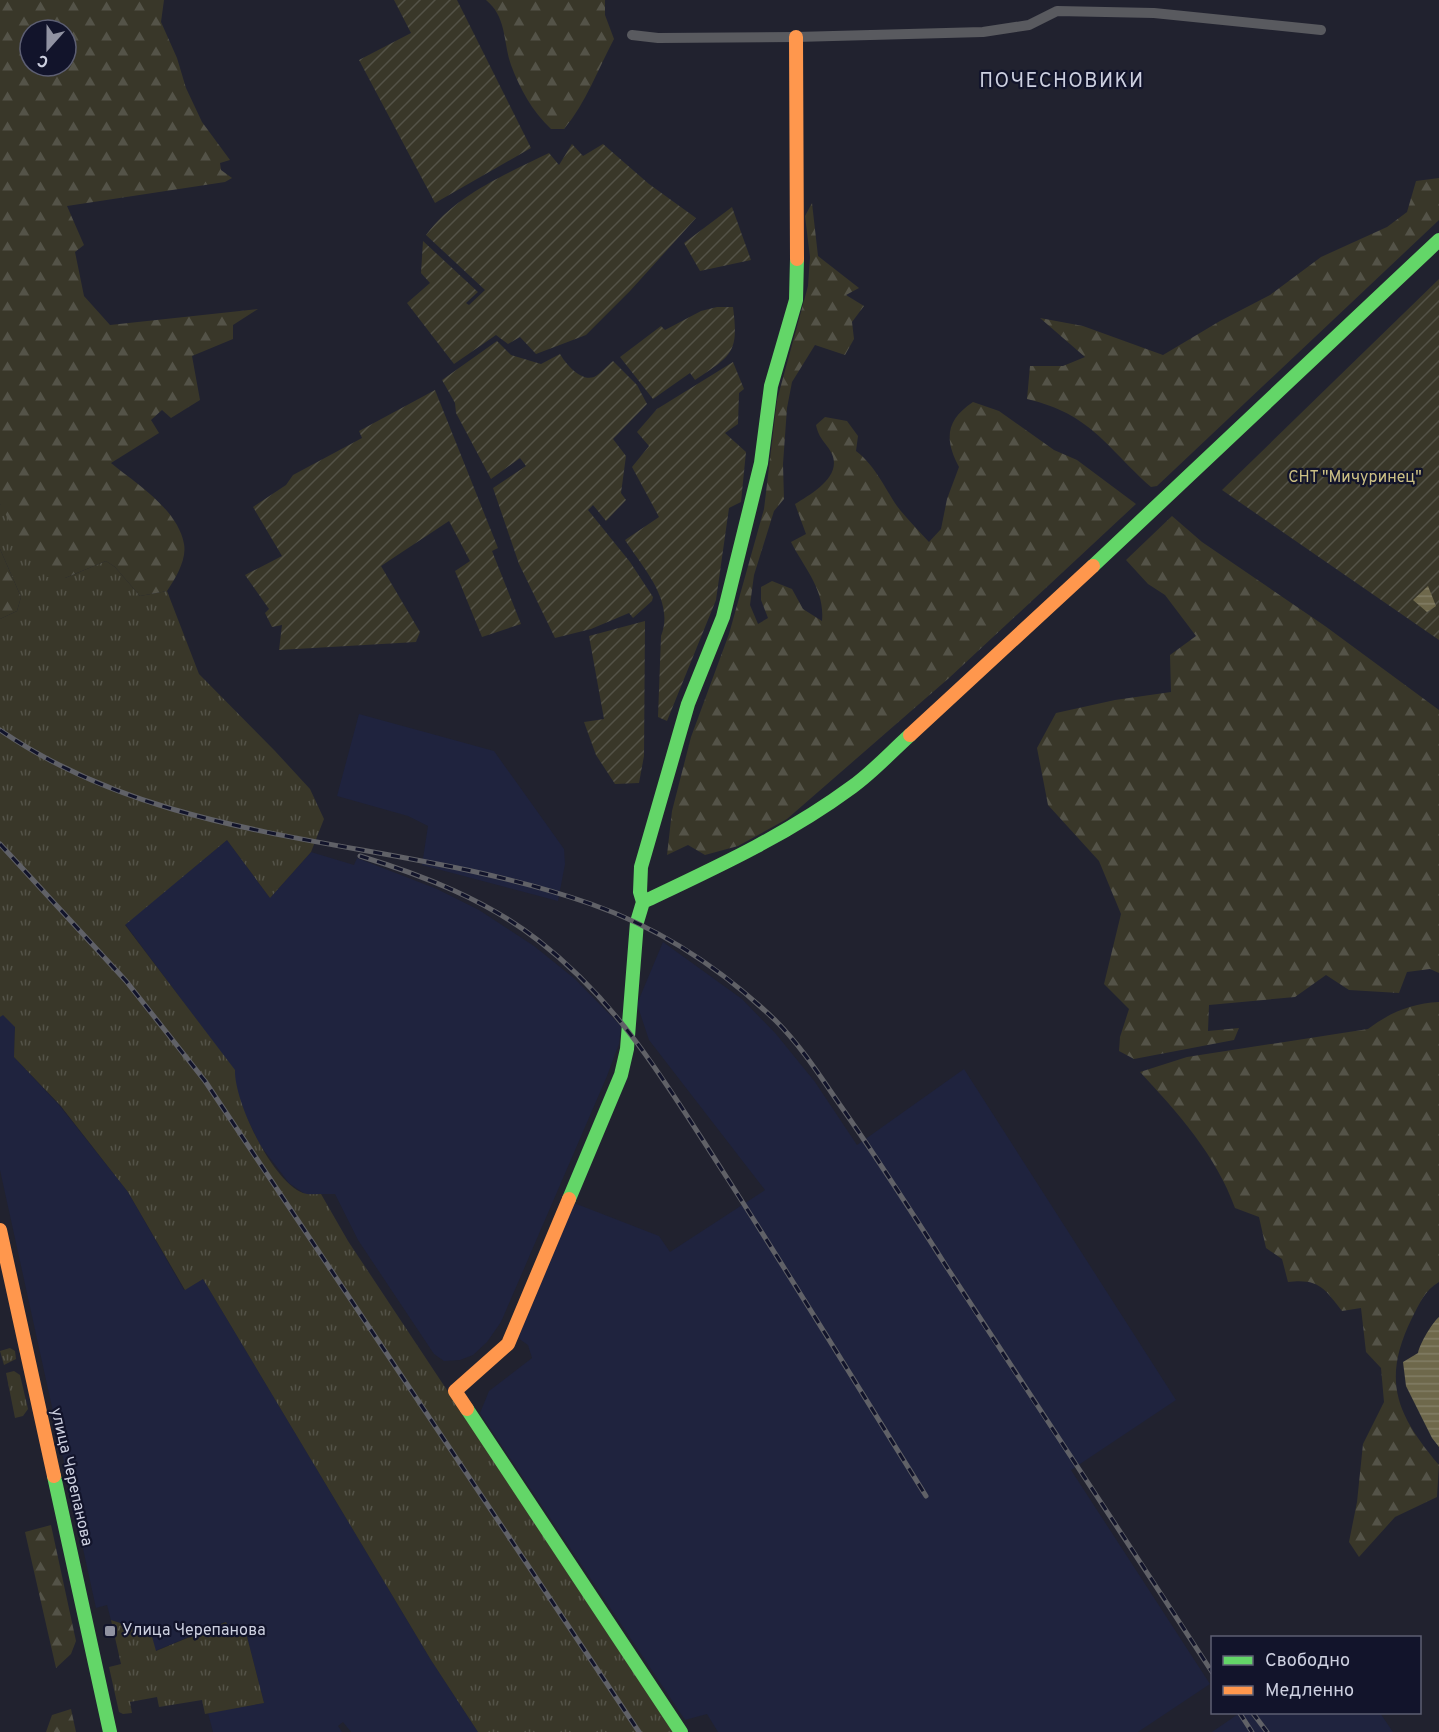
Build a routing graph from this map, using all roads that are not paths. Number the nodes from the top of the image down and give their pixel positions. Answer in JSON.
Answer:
{"nodes":[{"id":1,"x":1321,"y":30,"type":"dead end"},
{"id":2,"x":632,"y":35,"type":"dead end"},
{"id":3,"x":796,"y":37,"type":"junction"},
{"id":4,"x":1439,"y":240,"type":"edge"},
{"id":5,"x":643,"y":902,"type":"junction"},
{"id":6,"x":0,"y":1230,"type":"edge"},
{"id":7,"x":110,"y":1732,"type":"edge"},
{"id":8,"x":681,"y":1732,"type":"edge"}],
"edges":[{"from":1,"to":3,"type":"street"},
{"from":2,"to":3,"type":"street"},
{"from":3,"to":5,"type":"street"},
{"from":4,"to":5,"type":"street"},
{"from":5,"to":8,"type":"street"},
{"from":6,"to":7,"type":"street","name":"улица Черепанова"}]}
